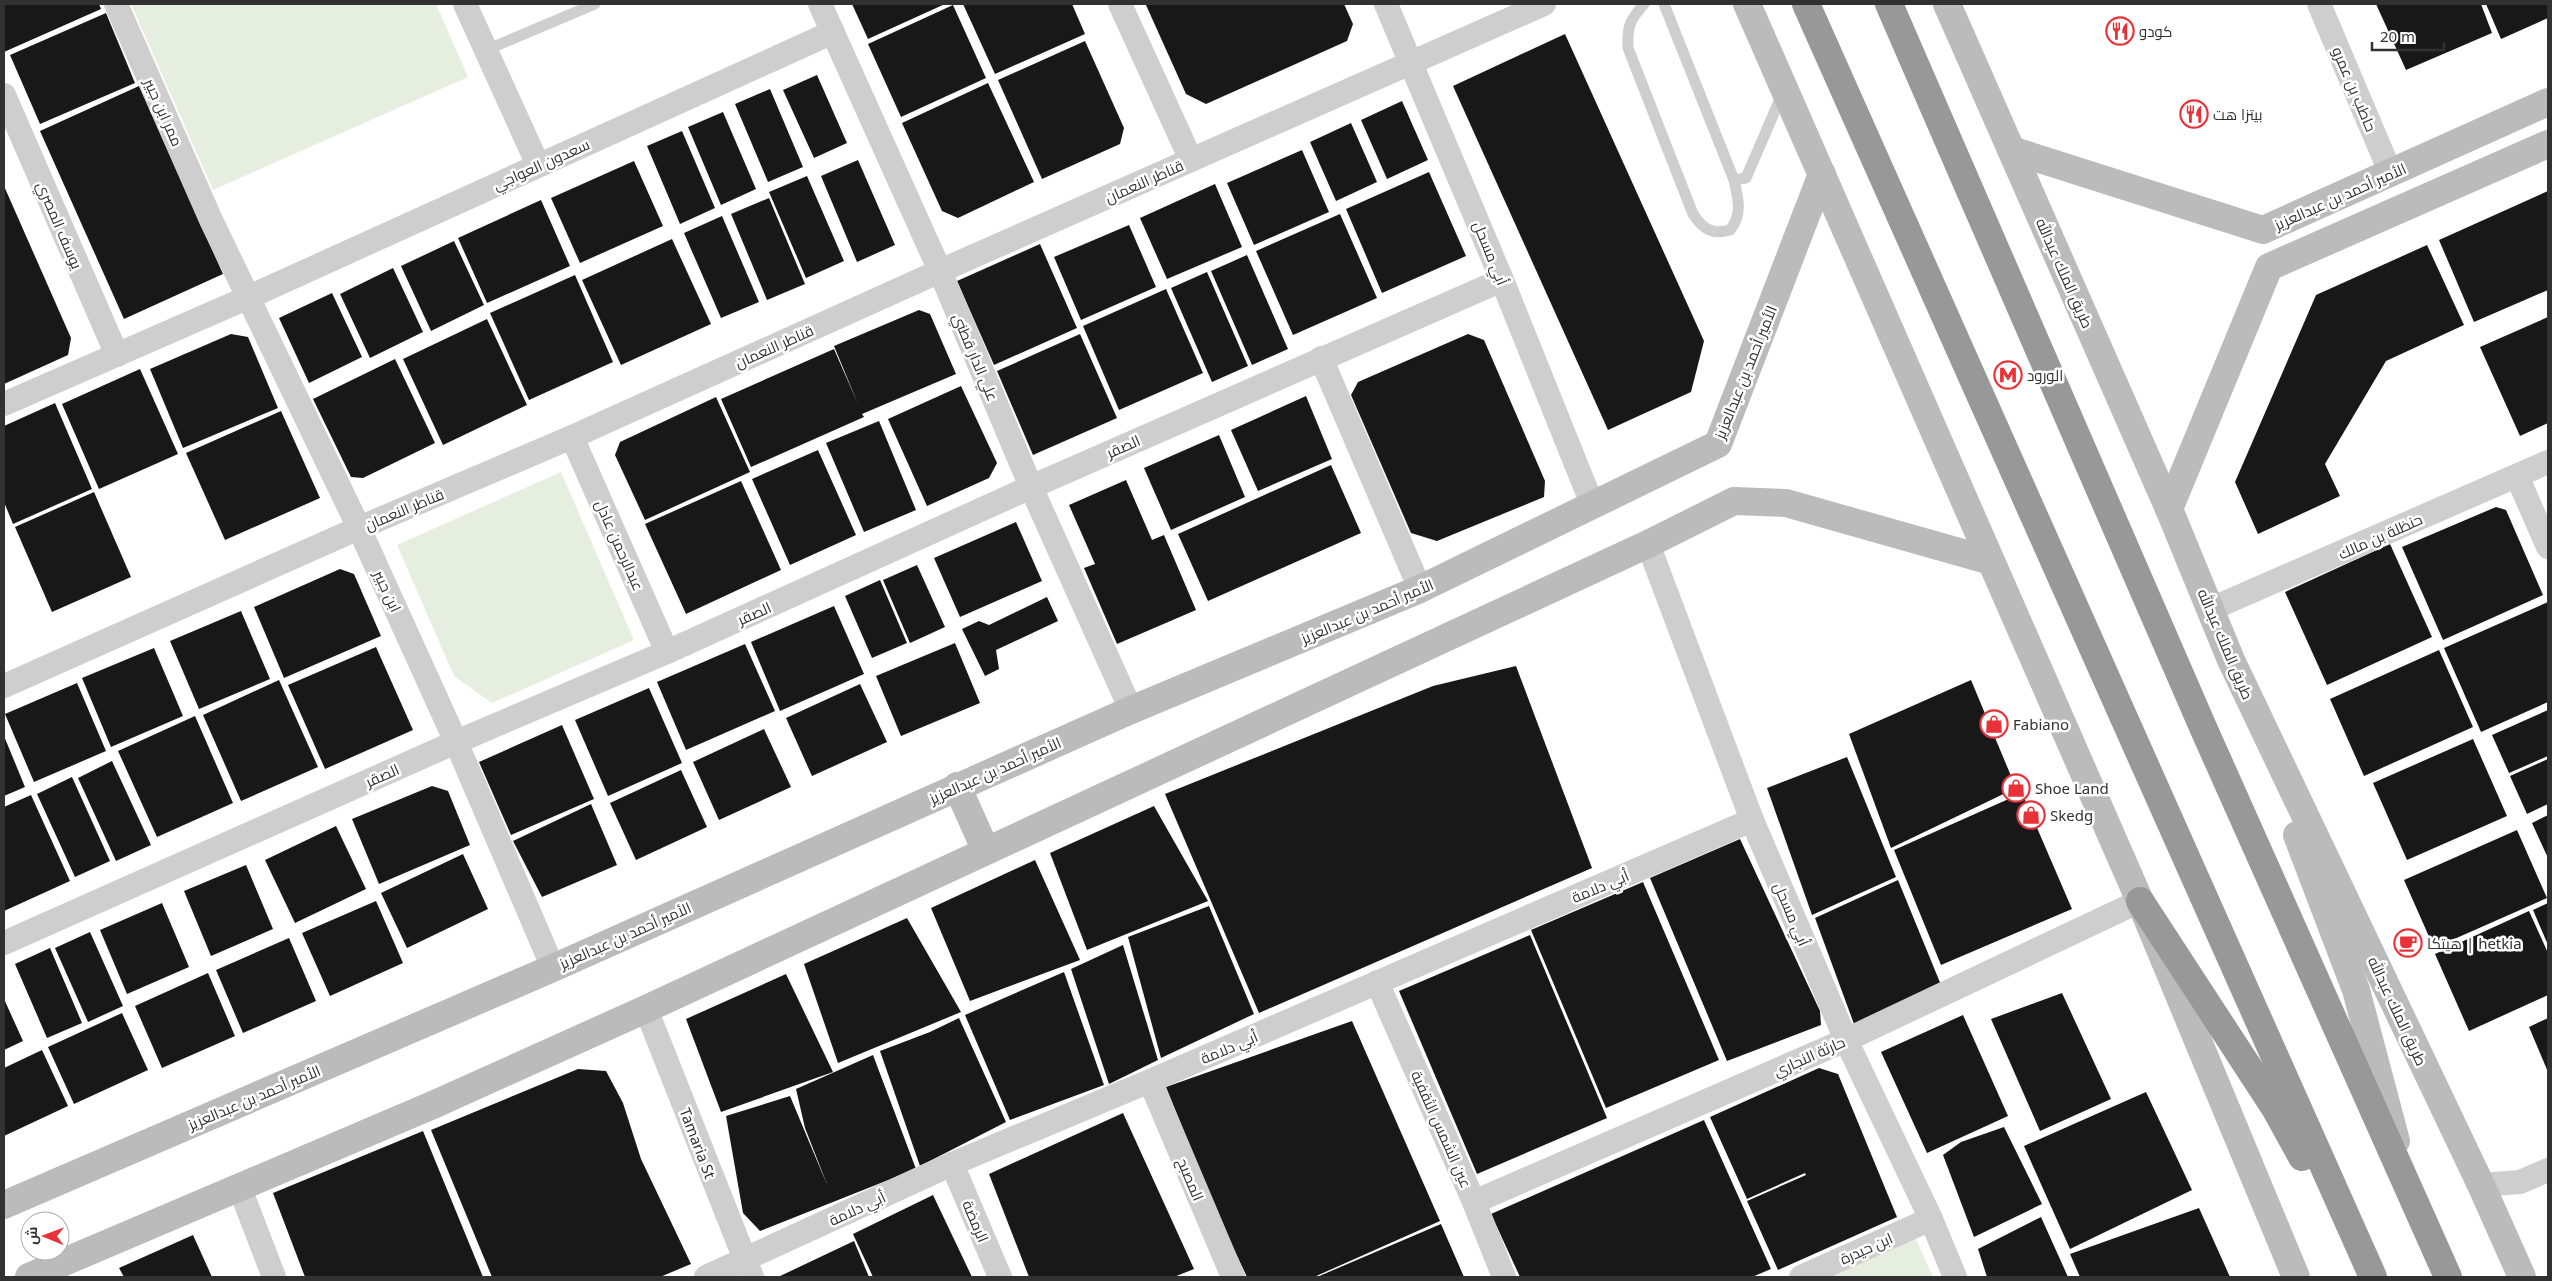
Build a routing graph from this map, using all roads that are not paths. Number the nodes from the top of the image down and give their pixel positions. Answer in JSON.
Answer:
{"nodes":[{"id":1,"x":116,"y":4,"type":"edge"},
{"id":2,"x":465,"y":4,"type":"edge"},
{"id":3,"x":595,"y":4,"type":"edge"},
{"id":4,"x":820,"y":4,"type":"edge"},
{"id":5,"x":1120,"y":4,"type":"edge"},
{"id":6,"x":1386,"y":4,"type":"edge"},
{"id":7,"x":1544,"y":4,"type":"edge"},
{"id":8,"x":1644,"y":4,"type":"edge"},
{"id":9,"x":1664,"y":4,"type":"edge"},
{"id":10,"x":1747,"y":4,"type":"edge"},
{"id":11,"x":1806,"y":4,"type":"edge"},
{"id":12,"x":1889,"y":4,"type":"edge"},
{"id":13,"x":1947,"y":4,"type":"edge"},
{"id":14,"x":2319,"y":4,"type":"edge"},
{"id":15,"x":834,"y":32,"type":"junction"},
{"id":16,"x":486,"y":50,"type":"junction"},
{"id":17,"x":1412,"y":62,"type":"junction"},
{"id":18,"x":1784,"y":89,"type":"junction"},
{"id":19,"x":4,"y":95,"type":"edge"},
{"id":20,"x":2548,"y":102,"type":"edge"},
{"id":21,"x":2548,"y":144,"type":"edge"},
{"id":22,"x":2011,"y":150,"type":"junction"},
{"id":23,"x":1191,"y":160,"type":"junction"},
{"id":24,"x":538,"y":165,"type":"junction"},
{"id":25,"x":1822,"y":174,"type":"junction"},
{"id":26,"x":2391,"y":174,"type":"junction"},
{"id":27,"x":1734,"y":180,"type":"junction"},
{"id":28,"x":212,"y":220,"type":"joint"},
{"id":29,"x":940,"y":271,"type":"junction"},
{"id":30,"x":1502,"y":280,"type":"junction"},
{"id":31,"x":249,"y":297,"type":"junction"},
{"id":32,"x":117,"y":355,"type":"junction"},
{"id":33,"x":1321,"y":358,"type":"junction"},
{"id":34,"x":4,"y":404,"type":"edge"},
{"id":35,"x":572,"y":437,"type":"junction"},
{"id":36,"x":2548,"y":462,"type":"edge"},
{"id":37,"x":2517,"y":476,"type":"junction"},
{"id":38,"x":1031,"y":487,"type":"junction"},
{"id":39,"x":1592,"y":504,"type":"junction"},
{"id":40,"x":2169,"y":509,"type":"junction"},
{"id":41,"x":359,"y":528,"type":"junction"},
{"id":42,"x":1648,"y":544,"type":"junction"},
{"id":43,"x":2548,"y":547,"type":"edge"},
{"id":44,"x":1991,"y":561,"type":"junction"},
{"id":45,"x":1420,"y":590,"type":"junction"},
{"id":46,"x":2211,"y":610,"type":"junction"},
{"id":47,"x":667,"y":652,"type":"junction"},
{"id":48,"x":2231,"y":660,"type":"junction"},
{"id":49,"x":4,"y":686,"type":"edge"},
{"id":50,"x":1130,"y":710,"type":"junction"},
{"id":51,"x":456,"y":742,"type":"junction"},
{"id":52,"x":957,"y":786,"type":"junction"},
{"id":53,"x":1752,"y":820,"type":"junction"},
{"id":54,"x":986,"y":851,"type":"junction"},
{"id":55,"x":2140,"y":901,"type":"junction"},
{"id":56,"x":4,"y":943,"type":"edge"},
{"id":57,"x":553,"y":968,"type":"junction"},
{"id":58,"x":1377,"y":982,"type":"junction"},
{"id":59,"x":646,"y":1009,"type":"junction"},
{"id":60,"x":1846,"y":1040,"type":"junction"},
{"id":61,"x":1150,"y":1081,"type":"junction"},
{"id":62,"x":952,"y":1164,"type":"junction"},
{"id":63,"x":2548,"y":1170,"type":"edge"},
{"id":64,"x":2406,"y":1181,"type":"junction"},
{"id":65,"x":239,"y":1186,"type":"junction"},
{"id":66,"x":2481,"y":1186,"type":"junction"},
{"id":67,"x":1474,"y":1202,"type":"junction"},
{"id":68,"x":4,"y":1205,"type":"edge"},
{"id":69,"x":1931,"y":1219,"type":"junction"},
{"id":70,"x":748,"y":1268,"type":"edge"},
{"id":71,"x":29,"y":1277,"type":"edge"},
{"id":72,"x":274,"y":1277,"type":"edge"},
{"id":73,"x":706,"y":1277,"type":"edge"},
{"id":74,"x":1000,"y":1277,"type":"edge"},
{"id":75,"x":1233,"y":1277,"type":"edge"},
{"id":76,"x":1504,"y":1277,"type":"edge"},
{"id":77,"x":1801,"y":1277,"type":"edge"},
{"id":78,"x":1955,"y":1277,"type":"edge"},
{"id":79,"x":2296,"y":1277,"type":"edge"},
{"id":80,"x":2372,"y":1277,"type":"edge"},
{"id":81,"x":2448,"y":1277,"type":"edge"},
{"id":82,"x":2522,"y":1277,"type":"edge"}],
"edges":[{"from":1,"to":28,"type":"street","name":"ممر ابن جبير"},
{"from":2,"to":16,"type":"street"},
{"from":3,"to":16,"type":"lane"},
{"from":4,"to":15,"type":"street","name":"علي الدار قطني"},
{"from":5,"to":23,"type":"street"},
{"from":6,"to":17,"type":"street","name":"أبي مسحل"},
{"from":7,"to":17,"type":"street","name":"قناطر النعمان"},
{"from":8,"to":27,"type":"lane"},
{"from":9,"to":27,"type":"lane"},
{"from":10,"to":18,"type":"street"},
{"from":11,"to":80,"type":"highway"},
{"from":12,"to":64,"type":"highway"},
{"from":13,"to":22,"type":"street","name":"طريق الملك عبدالله"},
{"from":14,"to":26,"type":"street","name":"حاطب بن عمرو"},
{"from":15,"to":24,"type":"street","name":"سعدون العواجي"},
{"from":15,"to":29,"type":"street","name":"علي الدار قطني"},
{"from":16,"to":24,"type":"street"},
{"from":17,"to":23,"type":"street","name":"قناطر النعمان"},
{"from":17,"to":30,"type":"street","name":"أبي مسحل"},
{"from":18,"to":25,"type":"street"},
{"from":18,"to":27,"type":"lane"},
{"from":19,"to":32,"type":"street","name":"يوسف المصري"},
{"from":20,"to":26,"type":"street","name":"الأمير أحمد بن عبدالعزيز"},
{"from":21,"to":40,"type":"street"},
{"from":22,"to":26,"type":"street","name":"الأمير أحمد بن عبدالعزيز"},
{"from":22,"to":40,"type":"street","name":"طريق الملك عبدالله"},
{"from":23,"to":29,"type":"street","name":"قناطر النعمان"},
{"from":24,"to":31,"type":"street","name":"سعدون العواجي"},
{"from":25,"to":39,"type":"street","name":"الأمير أحمد بن عبدالعزيز"},
{"from":25,"to":44,"type":"street"},
{"from":28,"to":31,"type":"street","name":"ابن جبير"},
{"from":29,"to":35,"type":"street","name":"قناطر النعمان"},
{"from":29,"to":38,"type":"street","name":"علي الدار قطني"},
{"from":30,"to":33,"type":"street","name":"الصقر"},
{"from":30,"to":39,"type":"street","name":"أبي مسحل"},
{"from":31,"to":32,"type":"street","name":"سعدون العواجي"},
{"from":31,"to":41,"type":"street","name":"ابن جبير"},
{"from":32,"to":34,"type":"street","name":"سعدون العواجي"},
{"from":33,"to":38,"type":"street","name":"الصقر"},
{"from":33,"to":45,"type":"street"},
{"from":35,"to":41,"type":"street","name":"قناطر النعمان"},
{"from":35,"to":47,"type":"street","name":"عبدالرحمن عادل"},
{"from":36,"to":37,"type":"street","name":"حنظلة بن مالك"},
{"from":37,"to":43,"type":"street"},
{"from":37,"to":46,"type":"street","name":"حنظلة بن مالك"},
{"from":38,"to":47,"type":"street","name":"الصقر"},
{"from":38,"to":50,"type":"street","name":"علي الدار قطني"},
{"from":39,"to":45,"type":"street","name":"الأمير أحمد بن عبدالعزيز"},
{"from":40,"to":46,"type":"street","name":"طريق الملك عبدالله"},
{"from":41,"to":49,"type":"street","name":"قناطر النعمان"},
{"from":41,"to":51,"type":"street","name":"ابن جبير"},
{"from":42,"to":44,"type":"street"},
{"from":42,"to":53,"type":"street","name":"أبي مسحل"},
{"from":42,"to":54,"type":"street"},
{"from":44,"to":55,"type":"street"},
{"from":45,"to":50,"type":"street","name":"الأمير أحمد بن عبدالعزيز"},
{"from":46,"to":48,"type":"street","name":"طريق الملك عبدالله"},
{"from":47,"to":51,"type":"street","name":"الصقر"},
{"from":48,"to":64,"type":"street"},
{"from":48,"to":66,"type":"street","name":"طريق الملك عبدالله"},
{"from":50,"to":52,"type":"street","name":"الأمير أحمد بن عبدالعزيز"},
{"from":51,"to":56,"type":"street","name":"الصقر"},
{"from":51,"to":57,"type":"street","name":"ابن جبير"},
{"from":52,"to":54,"type":"street"},
{"from":52,"to":57,"type":"street","name":"الأمير أحمد بن عبدالعزيز"},
{"from":53,"to":58,"type":"street","name":"أبي دلامة"},
{"from":53,"to":60,"type":"street","name":"أبي مسحل"},
{"from":54,"to":59,"type":"street"},
{"from":55,"to":60,"type":"street","name":"حارثة النجاري"},
{"from":55,"to":79,"type":"street"},
{"from":55,"to":80,"type":"highway"},
{"from":57,"to":68,"type":"street","name":"الأمير أحمد بن عبدالعزيز"},
{"from":58,"to":61,"type":"street","name":"أبي دلامة"},
{"from":58,"to":67,"type":"street","name":"عين الشمس الثقفية"},
{"from":59,"to":65,"type":"street"},
{"from":59,"to":70,"type":"street","name":"Tamaria St"},
{"from":60,"to":67,"type":"street","name":"حارثة النجاري"},
{"from":60,"to":69,"type":"street","name":"أبي مسحل"},
{"from":61,"to":62,"type":"street","name":"أبي دلامة"},
{"from":61,"to":75,"type":"street","name":"المصبح"},
{"from":62,"to":70,"type":"street","name":"أبي دلامة"},
{"from":62,"to":74,"type":"street","name":"الرمضة"},
{"from":63,"to":66,"type":"street"},
{"from":64,"to":81,"type":"highway"},
{"from":65,"to":71,"type":"street"},
{"from":65,"to":72,"type":"street"},
{"from":66,"to":82,"type":"street","name":"طريق الملك عبدالله"},
{"from":67,"to":76,"type":"street","name":"عين الشمس الثقفية"},
{"from":69,"to":77,"type":"street","name":"ابن حيدرة"},
{"from":69,"to":78,"type":"street","name":"أبي مسحل"},
{"from":70,"to":73,"type":"street","name":"أبي دلامة"}]}
